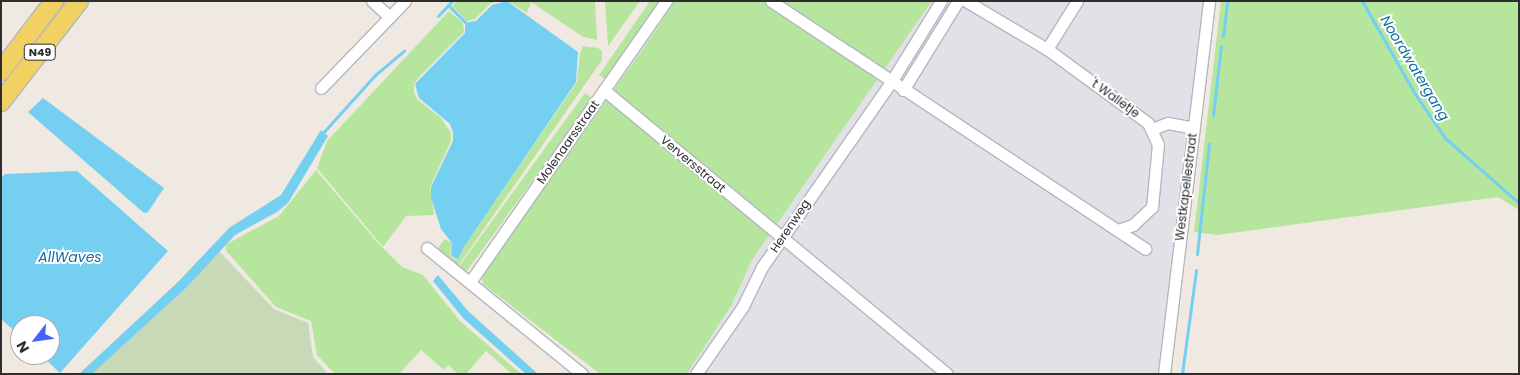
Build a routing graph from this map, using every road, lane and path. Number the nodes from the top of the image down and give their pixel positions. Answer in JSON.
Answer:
{"nodes":[{"id":1,"x":54,"y":1,"type":"edge"},
{"id":2,"x":79,"y":1,"type":"edge"},
{"id":3,"x":372,"y":1,"type":"edge"},
{"id":4,"x":405,"y":1,"type":"edge"},
{"id":5,"x":666,"y":1,"type":"edge"},
{"id":6,"x":771,"y":1,"type":"edge"},
{"id":7,"x":941,"y":1,"type":"edge"},
{"id":8,"x":958,"y":1,"type":"edge"},
{"id":9,"x":966,"y":1,"type":"edge"},
{"id":10,"x":1077,"y":1,"type":"edge"},
{"id":11,"x":1209,"y":1,"type":"edge"},
{"id":12,"x":390,"y":17,"type":"junction"},
{"id":13,"x":1047,"y":49,"type":"junction"},
{"id":14,"x":1,"y":71,"type":"edge"},
{"id":15,"x":892,"y":82,"type":"junction"},
{"id":16,"x":321,"y":88,"type":"dead end"},
{"id":17,"x":604,"y":90,"type":"junction"},
{"id":18,"x":903,"y":90,"type":"junction"},
{"id":19,"x":1,"y":102,"type":"edge"},
{"id":20,"x":1193,"y":128,"type":"junction"},
{"id":21,"x":1152,"y":129,"type":"junction"},
{"id":22,"x":1118,"y":230,"type":"junction"},
{"id":23,"x":782,"y":238,"type":"junction"},
{"id":24,"x":427,"y":248,"type":"dead end"},
{"id":25,"x":1145,"y":249,"type":"dead end"},
{"id":26,"x":470,"y":282,"type":"junction"},
{"id":27,"x":582,"y":374,"type":"edge"},
{"id":28,"x":696,"y":374,"type":"edge"},
{"id":29,"x":948,"y":374,"type":"edge"},
{"id":30,"x":1164,"y":374,"type":"edge"}],
"edges":[{"from":1,"to":14,"type":"main road","number":"N49"},
{"from":2,"to":19,"type":"main road","number":"N49"},
{"from":3,"to":12,"type":"street"},
{"from":4,"to":12,"type":"street"},
{"from":5,"to":17,"type":"street","name":"Molenaarsstraat"},
{"from":6,"to":15,"type":"street"},
{"from":7,"to":15,"type":"street","name":"Herenweg"},
{"from":8,"to":18,"type":"street"},
{"from":9,"to":13,"type":"street","name":"'t Walletje"},
{"from":10,"to":13,"type":"street"},
{"from":11,"to":20,"type":"street","name":"Westkapellestraat"},
{"from":12,"to":16,"type":"street"},
{"from":13,"to":21,"type":"street","name":"'t Walletje"},
{"from":15,"to":18,"type":"street"},
{"from":15,"to":23,"type":"street","name":"Herenweg"},
{"from":17,"to":23,"type":"street","name":"Verversstraat"},
{"from":17,"to":26,"type":"street","name":"Molenaarsstraat"},
{"from":18,"to":22,"type":"street"},
{"from":20,"to":21,"type":"street"},
{"from":20,"to":30,"type":"street","name":"Westkapellestraat"},
{"from":21,"to":22,"type":"street"},
{"from":22,"to":25,"type":"street"},
{"from":23,"to":28,"type":"street","name":"Herenweg"},
{"from":23,"to":29,"type":"street"},
{"from":24,"to":26,"type":"street"},
{"from":26,"to":27,"type":"street"}]}
